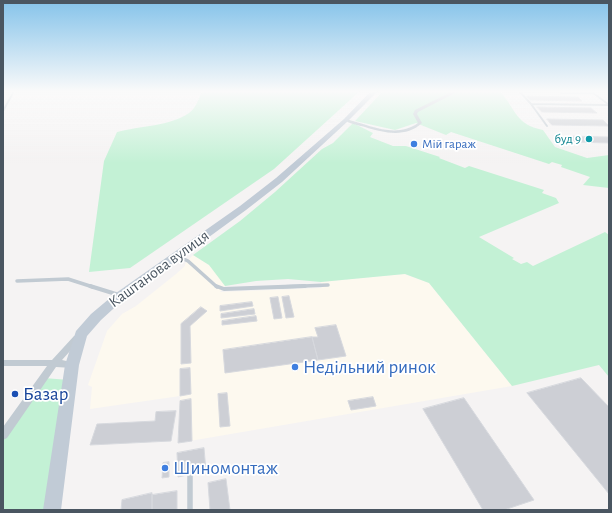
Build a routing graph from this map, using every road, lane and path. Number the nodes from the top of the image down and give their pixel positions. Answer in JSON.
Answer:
{"nodes":[{"id":1,"x":351,"y":115,"type":"edge"},
{"id":2,"x":416,"y":115,"type":"edge"},
{"id":3,"x":539,"y":115,"type":"edge"},
{"id":4,"x":346,"y":120,"type":"junction"},
{"id":5,"x":547,"y":126,"type":"dead end"},
{"id":6,"x":176,"y":255,"type":"junction"},
{"id":7,"x":17,"y":281,"type":"dead end"},
{"id":8,"x":328,"y":285,"type":"dead end"},
{"id":9,"x":120,"y":296,"type":"junction"},
{"id":10,"x":81,"y":334,"type":"junction"},
{"id":11,"x":3,"y":363,"type":"edge"},
{"id":12,"x":54,"y":363,"type":"junction"},
{"id":13,"x":72,"y":365,"type":"junction"},
{"id":14,"x":3,"y":435,"type":"edge"},
{"id":15,"x":190,"y":474,"type":"dead end"},
{"id":16,"x":52,"y":510,"type":"edge"},
{"id":17,"x":190,"y":510,"type":"edge"}],
"edges":[{"from":1,"to":4,"type":"main road","name":"Каштанова вулиця"},
{"from":2,"to":4,"type":"street"},
{"from":3,"to":5,"type":"lane"},
{"from":4,"to":6,"type":"main road","name":"Каштанова вулиця"},
{"from":6,"to":8,"type":"lane"},
{"from":6,"to":9,"type":"main road","name":"Каштанова вулиця"},
{"from":7,"to":9,"type":"lane"},
{"from":9,"to":10,"type":"main road","name":"Каштанова вулиця"},
{"from":10,"to":12,"type":"street"},
{"from":10,"to":13,"type":"main road","name":"Каштанова вулиця"},
{"from":11,"to":12,"type":"street"},
{"from":12,"to":13,"type":"street"},
{"from":12,"to":14,"type":"street"},
{"from":13,"to":16,"type":"main road","name":"Каштанова вулиця"},
{"from":15,"to":17,"type":"lane"}]}
